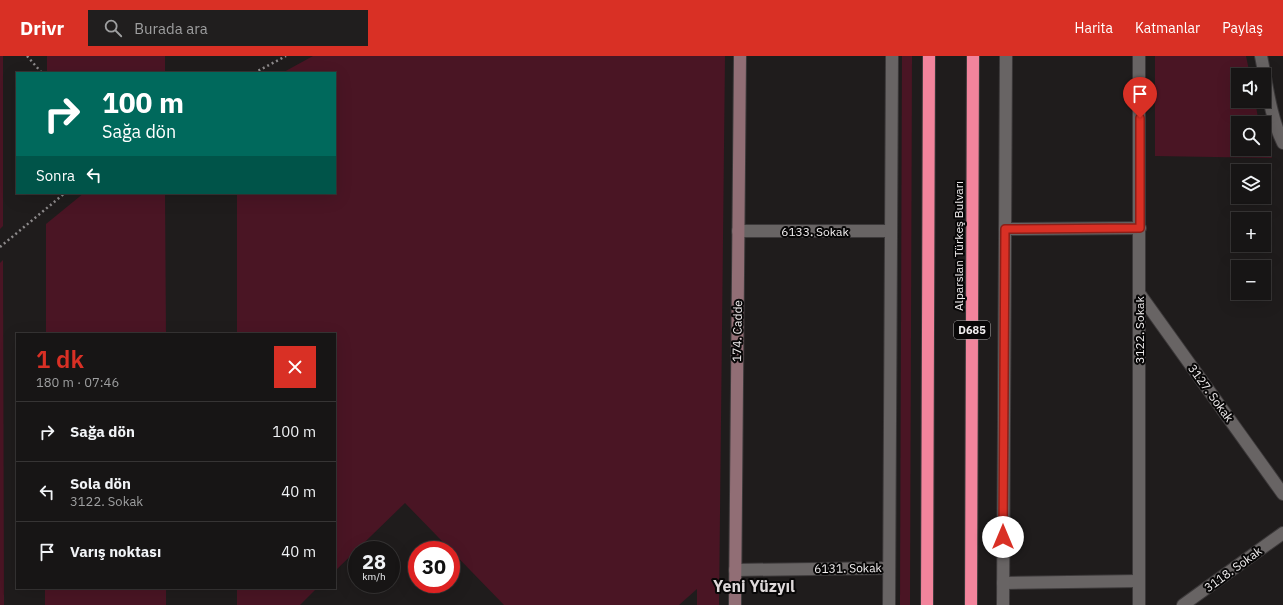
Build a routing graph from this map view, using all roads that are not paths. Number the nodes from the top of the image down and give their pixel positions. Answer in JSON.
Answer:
{"nodes":[{"id":1,"x":740,"y":56,"type":"edge"},
{"id":2,"x":892,"y":56,"type":"edge"},
{"id":3,"x":929,"y":56,"type":"edge"},
{"id":4,"x":973,"y":56,"type":"edge"},
{"id":5,"x":1006,"y":56,"type":"edge"},
{"id":6,"x":1140,"y":56,"type":"edge"},
{"id":7,"x":1260,"y":56,"type":"edge"},
{"id":8,"x":1283,"y":143,"type":"edge"},
{"id":9,"x":1140,"y":228,"type":"junction"},
{"id":10,"x":1005,"y":229,"type":"junction"},
{"id":11,"x":738,"y":231,"type":"junction"},
{"id":12,"x":891,"y":231,"type":"junction"},
{"id":13,"x":1139,"y":293,"type":"junction"},
{"id":14,"x":1283,"y":494,"type":"edge"},
{"id":15,"x":1283,"y":533,"type":"edge"},
{"id":16,"x":889,"y":568,"type":"junction"},
{"id":17,"x":735,"y":570,"type":"junction"},
{"id":18,"x":1139,"y":582,"type":"junction"},
{"id":19,"x":1003,"y":583,"type":"junction"},
{"id":20,"x":735,"y":605,"type":"edge"},
{"id":21,"x":889,"y":605,"type":"edge"},
{"id":22,"x":927,"y":605,"type":"edge"},
{"id":23,"x":971,"y":605,"type":"edge"},
{"id":24,"x":1003,"y":605,"type":"edge"},
{"id":25,"x":1139,"y":605,"type":"edge"},
{"id":26,"x":1183,"y":605,"type":"edge"}],
"edges":[{"from":1,"to":11,"type":"street","name":"174. Cadde"},
{"from":2,"to":12,"type":"street"},
{"from":3,"to":22,"type":"highway"},
{"from":4,"to":23,"type":"highway","name":"Alparslan Türkeş Bulvarı","number":"D685"},
{"from":5,"to":10,"type":"street"},
{"from":6,"to":9,"type":"street","name":"3122. Sokak"},
{"from":7,"to":8,"type":"street"},
{"from":9,"to":10,"type":"street"},
{"from":9,"to":13,"type":"street","name":"3122. Sokak"},
{"from":10,"to":19,"type":"street"},
{"from":11,"to":12,"type":"street","name":"6133. Sokak"},
{"from":11,"to":17,"type":"street","name":"174. Cadde"},
{"from":12,"to":16,"type":"street"},
{"from":13,"to":14,"type":"street","name":"3127. Sokak"},
{"from":13,"to":18,"type":"street","name":"3122. Sokak"},
{"from":15,"to":26,"type":"street","name":"3118. Sokak"},
{"from":16,"to":17,"type":"street","name":"6131. Sokak"},
{"from":16,"to":21,"type":"street"},
{"from":17,"to":20,"type":"street","name":"174. Cadde"},
{"from":18,"to":19,"type":"street"},
{"from":18,"to":25,"type":"street","name":"3122. Sokak"},
{"from":19,"to":24,"type":"street"}]}
